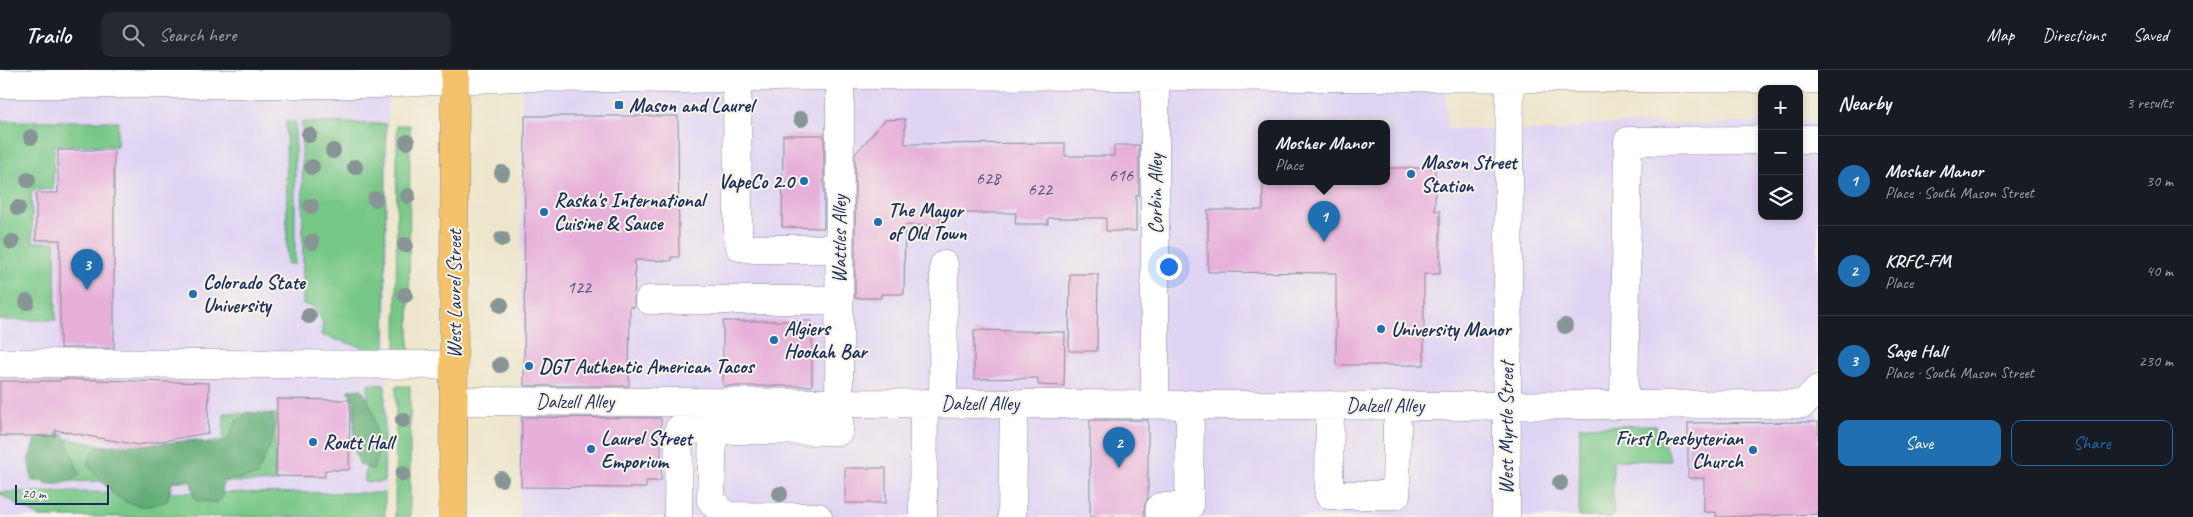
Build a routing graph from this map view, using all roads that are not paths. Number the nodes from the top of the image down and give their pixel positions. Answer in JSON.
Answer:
{"nodes":[{"id":1,"x":1510,"y":73,"type":"edge"},
{"id":2,"x":455,"y":75,"type":"edge"},
{"id":3,"x":1155,"y":75,"type":"junction"},
{"id":4,"x":402,"y":76,"type":"edge"},
{"id":5,"x":840,"y":76,"type":"junction"},
{"id":6,"x":737,"y":77,"type":"junction"},
{"id":7,"x":1818,"y":79,"type":"edge"},
{"id":8,"x":0,"y":84,"type":"edge"},
{"id":9,"x":1818,"y":139,"type":"edge"},
{"id":10,"x":1758,"y":140,"type":"edge"},
{"id":11,"x":1803,"y":140,"type":"edge"},
{"id":12,"x":839,"y":249,"type":"junction"},
{"id":13,"x":944,"y":265,"type":"dead end"},
{"id":14,"x":648,"y":300,"type":"dead end"},
{"id":15,"x":839,"y":300,"type":"junction"},
{"id":16,"x":0,"y":363,"type":"edge"},
{"id":17,"x":454,"y":366,"type":"junction"},
{"id":18,"x":1818,"y":389,"type":"edge"},
{"id":19,"x":454,"y":401,"type":"junction"},
{"id":20,"x":839,"y":402,"type":"junction"},
{"id":21,"x":933,"y":403,"type":"junction"},
{"id":22,"x":1014,"y":403,"type":"junction"},
{"id":23,"x":1155,"y":404,"type":"junction"},
{"id":24,"x":1190,"y":404,"type":"junction"},
{"id":25,"x":1330,"y":405,"type":"junction"},
{"id":26,"x":1624,"y":405,"type":"junction"},
{"id":27,"x":1506,"y":406,"type":"junction"},
{"id":28,"x":1397,"y":425,"type":"dead end"},
{"id":29,"x":713,"y":430,"type":"junction"},
{"id":30,"x":453,"y":517,"type":"edge"},
{"id":31,"x":678,"y":517,"type":"edge"},
{"id":32,"x":818,"y":517,"type":"edge"},
{"id":33,"x":923,"y":517,"type":"edge"},
{"id":34,"x":1012,"y":517,"type":"edge"},
{"id":35,"x":1160,"y":517,"type":"edge"},
{"id":36,"x":1506,"y":517,"type":"edge"}],
"edges":[{"from":1,"to":3,"type":"street"},
{"from":1,"to":7,"type":"street"},
{"from":1,"to":27,"type":"street","name":"West Myrtle Street"},
{"from":2,"to":4,"type":"street"},
{"from":2,"to":6,"type":"street"},
{"from":2,"to":17,"type":"main road","name":"West Laurel Street"},
{"from":3,"to":5,"type":"street"},
{"from":3,"to":23,"type":"street","name":"Corbin Alley"},
{"from":4,"to":8,"type":"street"},
{"from":5,"to":6,"type":"street"},
{"from":5,"to":12,"type":"street","name":"Wattles Alley"},
{"from":6,"to":12,"type":"street"},
{"from":9,"to":11,"type":"street"},
{"from":10,"to":26,"type":"street"},
{"from":12,"to":15,"type":"street","name":"Wattles Alley"},
{"from":13,"to":21,"type":"street"},
{"from":14,"to":15,"type":"street"},
{"from":15,"to":20,"type":"street","name":"Wattles Alley"},
{"from":16,"to":17,"type":"street"},
{"from":17,"to":19,"type":"main road","name":"West Laurel Street"},
{"from":18,"to":26,"type":"street","name":"Dalzell Alley"},
{"from":19,"to":20,"type":"street","name":"Dalzell Alley"},
{"from":19,"to":30,"type":"main road","name":"West Laurel Street"},
{"from":20,"to":21,"type":"street","name":"Dalzell Alley"},
{"from":20,"to":29,"type":"street","name":"Wattles Alley"},
{"from":21,"to":22,"type":"street","name":"Dalzell Alley"},
{"from":21,"to":33,"type":"street"},
{"from":22,"to":23,"type":"street","name":"Dalzell Alley"},
{"from":22,"to":34,"type":"street"},
{"from":23,"to":24,"type":"street","name":"Dalzell Alley"},
{"from":24,"to":25,"type":"street","name":"Dalzell Alley"},
{"from":24,"to":35,"type":"street"},
{"from":25,"to":27,"type":"street","name":"Dalzell Alley"},
{"from":25,"to":28,"type":"street"},
{"from":26,"to":27,"type":"street","name":"Dalzell Alley"},
{"from":27,"to":36,"type":"street","name":"West Myrtle Street"},
{"from":29,"to":31,"type":"street"},
{"from":29,"to":32,"type":"street"}]}
